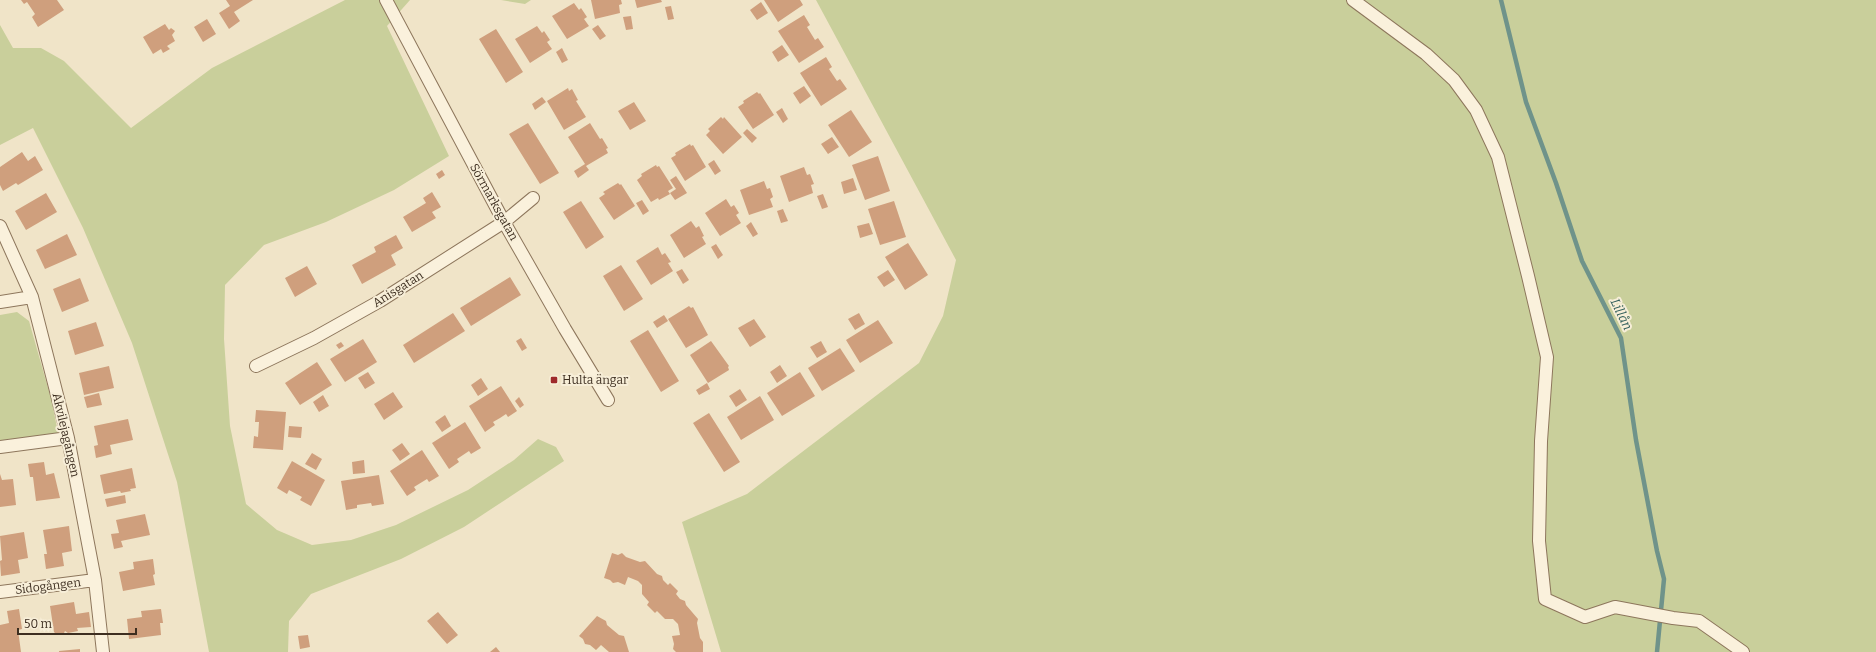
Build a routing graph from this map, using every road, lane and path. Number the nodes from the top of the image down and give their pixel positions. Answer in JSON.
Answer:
{"nodes":[{"id":1,"x":386,"y":0,"type":"edge"},
{"id":2,"x":1353,"y":0,"type":"edge"},
{"id":3,"x":533,"y":198,"type":"dead end"},
{"id":4,"x":504,"y":222,"type":"junction"},
{"id":5,"x":0,"y":226,"type":"edge"},
{"id":6,"x":32,"y":297,"type":"junction"},
{"id":7,"x":0,"y":302,"type":"edge"},
{"id":8,"x":256,"y":366,"type":"dead end"},
{"id":9,"x":608,"y":400,"type":"dead end"},
{"id":10,"x":68,"y":438,"type":"junction"},
{"id":11,"x":0,"y":447,"type":"edge"},
{"id":12,"x":96,"y":580,"type":"junction"},
{"id":13,"x":0,"y":592,"type":"edge"},
{"id":14,"x":103,"y":652,"type":"edge"},
{"id":15,"x":1743,"y":652,"type":"edge"}],
"edges":[{"from":1,"to":4,"type":"street","name":"Sörmarksgatan"},
{"from":2,"to":15,"type":"street"},
{"from":3,"to":4,"type":"street","name":"Anisgatan"},
{"from":4,"to":8,"type":"street","name":"Anisgatan"},
{"from":4,"to":9,"type":"street","name":"Sörmarksgatan"},
{"from":5,"to":6,"type":"street","name":"Akvilejagången"},
{"from":6,"to":7,"type":"street"},
{"from":6,"to":10,"type":"street","name":"Akvilejagången"},
{"from":10,"to":11,"type":"street"},
{"from":10,"to":12,"type":"street","name":"Akvilejagången"},
{"from":12,"to":13,"type":"street","name":"Sidogången"},
{"from":12,"to":14,"type":"street","name":"Akvilejagången"}]}
